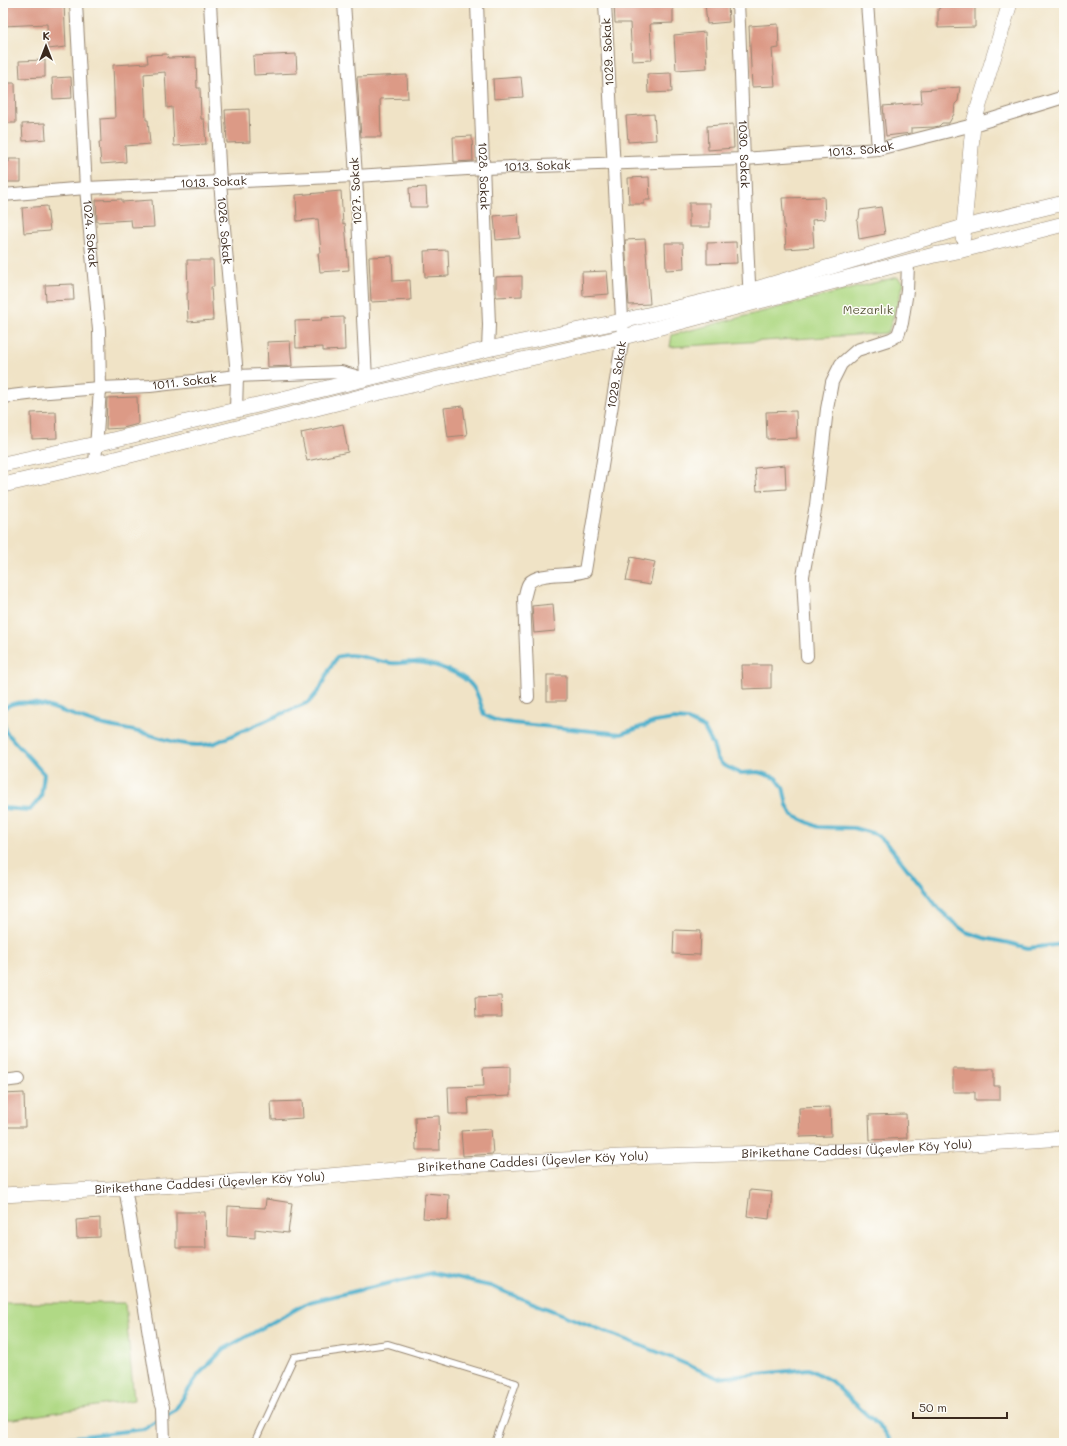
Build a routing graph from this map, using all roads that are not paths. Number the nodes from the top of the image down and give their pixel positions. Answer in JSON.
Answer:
{"nodes":[{"id":1,"x":76,"y":3,"type":"edge"},
{"id":2,"x":210,"y":3,"type":"edge"},
{"id":3,"x":344,"y":3,"type":"edge"},
{"id":4,"x":477,"y":3,"type":"edge"},
{"id":5,"x":605,"y":3,"type":"edge"},
{"id":6,"x":738,"y":3,"type":"edge"},
{"id":7,"x":867,"y":3,"type":"edge"},
{"id":8,"x":1010,"y":3,"type":"edge"},
{"id":9,"x":1064,"y":97,"type":"edge"},
{"id":10,"x":973,"y":125,"type":"junction"},
{"id":11,"x":878,"y":149,"type":"junction"},
{"id":12,"x":744,"y":159,"type":"junction"},
{"id":13,"x":614,"y":163,"type":"junction"},
{"id":14,"x":483,"y":168,"type":"junction"},
{"id":15,"x":356,"y":176,"type":"junction"},
{"id":16,"x":220,"y":182,"type":"junction"},
{"id":17,"x":86,"y":188,"type":"junction"},
{"id":18,"x":3,"y":195,"type":"edge"},
{"id":19,"x":1064,"y":203,"type":"edge"},
{"id":20,"x":1064,"y":224,"type":"edge"},
{"id":21,"x":964,"y":227,"type":"junction"},
{"id":22,"x":962,"y":250,"type":"junction"},
{"id":23,"x":908,"y":263,"type":"junction"},
{"id":24,"x":750,"y":298,"type":"junction"},
{"id":25,"x":622,"y":321,"type":"junction"},
{"id":26,"x":623,"y":337,"type":"junction"},
{"id":27,"x":488,"y":349,"type":"junction"},
{"id":28,"x":237,"y":376,"type":"junction"},
{"id":29,"x":366,"y":379,"type":"junction"},
{"id":30,"x":100,"y":388,"type":"junction"},
{"id":31,"x":3,"y":397,"type":"edge"},
{"id":32,"x":236,"y":410,"type":"junction"},
{"id":33,"x":96,"y":444,"type":"junction"},
{"id":34,"x":3,"y":464,"type":"edge"},
{"id":35,"x":95,"y":464,"type":"junction"},
{"id":36,"x":3,"y":485,"type":"edge"},
{"id":37,"x":808,"y":656,"type":"dead end"},
{"id":38,"x":528,"y":697,"type":"dead end"},
{"id":39,"x":19,"y":1079,"type":"dead end"},
{"id":40,"x":3,"y":1080,"type":"edge"},
{"id":41,"x":1064,"y":1138,"type":"edge"},
{"id":42,"x":125,"y":1188,"type":"junction"},
{"id":43,"x":3,"y":1195,"type":"edge"},
{"id":44,"x":164,"y":1442,"type":"edge"},
{"id":45,"x":254,"y":1443,"type":"edge"},
{"id":46,"x":495,"y":1443,"type":"edge"}],
"edges":[{"from":1,"to":17,"type":"street","name":"1024. Sokak"},
{"from":2,"to":16,"type":"street","name":"1026. Sokak"},
{"from":3,"to":15,"type":"street","name":"1027. Sokak"},
{"from":4,"to":14,"type":"street","name":"1028. Sokak"},
{"from":5,"to":13,"type":"street","name":"1029. Sokak"},
{"from":6,"to":12,"type":"street","name":"1030. Sokak"},
{"from":7,"to":11,"type":"street"},
{"from":8,"to":10,"type":"street"},
{"from":9,"to":10,"type":"street","name":"1013. Sokak"},
{"from":10,"to":11,"type":"street","name":"1013. Sokak"},
{"from":10,"to":21,"type":"street"},
{"from":11,"to":12,"type":"street","name":"1013. Sokak"},
{"from":12,"to":13,"type":"street","name":"1013. Sokak"},
{"from":12,"to":24,"type":"street","name":"1030. Sokak"},
{"from":13,"to":14,"type":"street","name":"1013. Sokak"},
{"from":13,"to":25,"type":"street","name":"1029. Sokak"},
{"from":14,"to":15,"type":"street","name":"1013. Sokak"},
{"from":14,"to":27,"type":"street","name":"1028. Sokak"},
{"from":15,"to":16,"type":"street","name":"1013. Sokak"},
{"from":15,"to":29,"type":"street","name":"1027. Sokak"},
{"from":16,"to":17,"type":"street","name":"1013. Sokak"},
{"from":16,"to":28,"type":"street","name":"1026. Sokak"},
{"from":17,"to":18,"type":"street","name":"1013. Sokak"},
{"from":17,"to":30,"type":"street","name":"1024. Sokak"},
{"from":19,"to":21,"type":"street"},
{"from":20,"to":22,"type":"street"},
{"from":21,"to":22,"type":"street"},
{"from":21,"to":24,"type":"street"},
{"from":22,"to":23,"type":"street"},
{"from":23,"to":24,"type":"street"},
{"from":23,"to":37,"type":"street"},
{"from":24,"to":25,"type":"street"},
{"from":24,"to":26,"type":"street"},
{"from":25,"to":26,"type":"street","name":"1029. Sokak"},
{"from":25,"to":27,"type":"street"},
{"from":26,"to":35,"type":"street"},
{"from":26,"to":38,"type":"street","name":"1029. Sokak"},
{"from":27,"to":29,"type":"street"},
{"from":28,"to":29,"type":"street","name":"1011. Sokak"},
{"from":28,"to":30,"type":"street","name":"1011. Sokak"},
{"from":28,"to":32,"type":"street","name":"1026. Sokak"},
{"from":29,"to":32,"type":"street"},
{"from":30,"to":31,"type":"street","name":"1011. Sokak"},
{"from":30,"to":33,"type":"street","name":"1024. Sokak"},
{"from":32,"to":33,"type":"street"},
{"from":33,"to":34,"type":"street"},
{"from":33,"to":35,"type":"street","name":"1024. Sokak"},
{"from":35,"to":36,"type":"street"},
{"from":39,"to":40,"type":"street"},
{"from":41,"to":42,"type":"street","name":"Birikethane Caddesi (Üçevler Köy Yolu)"},
{"from":42,"to":43,"type":"street","name":"Birikethane Caddesi (Üçevler Köy Yolu)"},
{"from":42,"to":44,"type":"street"},
{"from":45,"to":46,"type":"lane"}]}
